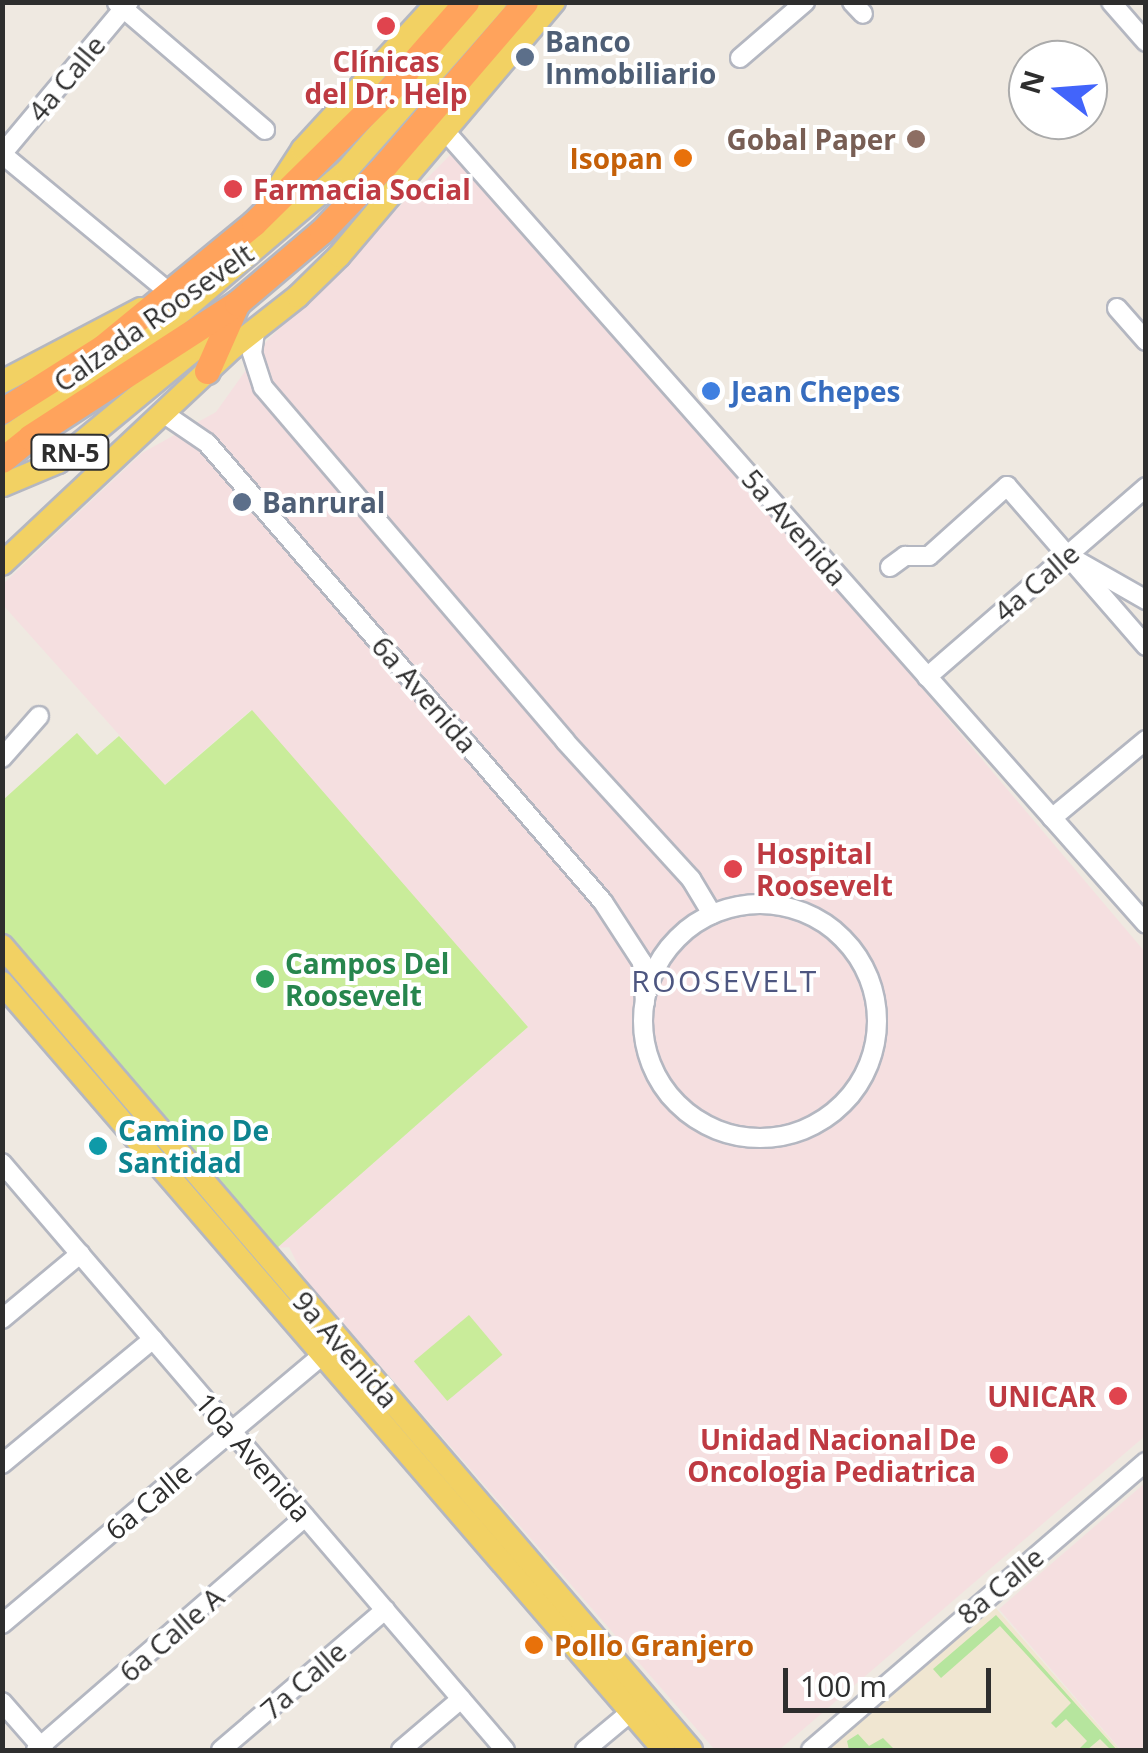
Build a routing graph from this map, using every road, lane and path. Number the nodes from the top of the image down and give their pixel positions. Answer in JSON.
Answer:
{"nodes":[{"id":1,"x":466,"y":2,"type":"edge"},
{"id":2,"x":554,"y":2,"type":"edge"},
{"id":3,"x":805,"y":2,"type":"edge"},
{"id":4,"x":1111,"y":2,"type":"edge"},
{"id":5,"x":123,"y":5,"type":"edge"},
{"id":6,"x":431,"y":5,"type":"edge"},
{"id":7,"x":511,"y":7,"type":"edge"},
{"id":8,"x":1146,"y":42,"type":"edge"},
{"id":9,"x":422,"y":54,"type":"junction"},
{"id":10,"x":740,"y":58,"type":"dead end"},
{"id":11,"x":389,"y":59,"type":"junction"},
{"id":12,"x":392,"y":88,"type":"junction"},
{"id":13,"x":265,"y":130,"type":"dead end"},
{"id":14,"x":445,"y":131,"type":"junction"},
{"id":15,"x":2,"y":154,"type":"edge"},
{"id":16,"x":254,"y":223,"type":"junction"},
{"id":17,"x":171,"y":294,"type":"junction"},
{"id":18,"x":237,"y":304,"type":"junction"},
{"id":19,"x":1118,"y":308,"type":"dead end"},
{"id":20,"x":255,"y":332,"type":"junction"},
{"id":21,"x":1146,"y":340,"type":"edge"},
{"id":22,"x":207,"y":371,"type":"junction"},
{"id":23,"x":2,"y":382,"type":"edge"},
{"id":24,"x":129,"y":404,"type":"junction"},
{"id":25,"x":2,"y":411,"type":"edge"},
{"id":26,"x":163,"y":413,"type":"junction"},
{"id":27,"x":5,"y":446,"type":"edge"},
{"id":28,"x":3,"y":485,"type":"edge"},
{"id":29,"x":1146,"y":487,"type":"edge"},
{"id":30,"x":1067,"y":555,"type":"junction"},
{"id":31,"x":2,"y":564,"type":"edge"},
{"id":32,"x":890,"y":567,"type":"dead end"},
{"id":33,"x":1146,"y":600,"type":"edge"},
{"id":34,"x":1146,"y":646,"type":"edge"},
{"id":35,"x":927,"y":677,"type":"junction"},
{"id":36,"x":40,"y":716,"type":"dead end"},
{"id":37,"x":1146,"y":740,"type":"edge"},
{"id":38,"x":2,"y":758,"type":"edge"},
{"id":39,"x":1052,"y":818,"type":"junction"},
{"id":40,"x":712,"y":914,"type":"junction"},
{"id":41,"x":1146,"y":924,"type":"edge"},
{"id":42,"x":2,"y":946,"type":"edge"},
{"id":43,"x":10,"y":986,"type":"edge"},
{"id":44,"x":645,"y":1002,"type":"junction"},
{"id":45,"x":2,"y":1164,"type":"edge"},
{"id":46,"x":80,"y":1254,"type":"junction"},
{"id":47,"x":2,"y":1319,"type":"edge"},
{"id":48,"x":153,"y":1339,"type":"junction"},
{"id":49,"x":331,"y":1348,"type":"junction"},
{"id":50,"x":232,"y":1431,"type":"junction"},
{"id":51,"x":1146,"y":1462,"type":"edge"},
{"id":52,"x":2,"y":1464,"type":"edge"},
{"id":53,"x":305,"y":1517,"type":"junction"},
{"id":54,"x":385,"y":1610,"type":"junction"},
{"id":55,"x":2,"y":1624,"type":"edge"},
{"id":56,"x":461,"y":1698,"type":"junction"},
{"id":57,"x":2,"y":1702,"type":"edge"},
{"id":58,"x":639,"y":1705,"type":"junction"},
{"id":59,"x":41,"y":1749,"type":"edge"},
{"id":60,"x":221,"y":1750,"type":"edge"},
{"id":61,"x":400,"y":1750,"type":"edge"},
{"id":62,"x":506,"y":1750,"type":"edge"},
{"id":63,"x":585,"y":1750,"type":"edge"},
{"id":64,"x":664,"y":1750,"type":"edge"},
{"id":65,"x":692,"y":1750,"type":"edge"},
{"id":66,"x":811,"y":1750,"type":"edge"}],
"edges":[{"from":1,"to":9,"type":"highway","name":"Calzada Roosevelt"},
{"from":2,"to":14,"type":"main road"},
{"from":3,"to":10,"type":"street"},
{"from":4,"to":8,"type":"street"},
{"from":5,"to":13,"type":"street"},
{"from":5,"to":15,"type":"street","name":"4a Calle"},
{"from":6,"to":11,"type":"main road"},
{"from":7,"to":18,"type":"highway","name":"Calzada Roosevelt"},
{"from":7,"to":27,"type":"main road","name":"Calzada Roosevelt"},
{"from":9,"to":11,"type":"highway"},
{"from":9,"to":12,"type":"highway","name":"Calzada Roosevelt"},
{"from":11,"to":12,"type":"highway"},
{"from":11,"to":16,"type":"main road"},
{"from":12,"to":16,"type":"highway","name":"Calzada Roosevelt"},
{"from":14,"to":20,"type":"main road"},
{"from":14,"to":35,"type":"street","name":"5a Avenida"},
{"from":15,"to":17,"type":"street"},
{"from":16,"to":17,"type":"highway","name":"Calzada Roosevelt"},
{"from":17,"to":23,"type":"main road"},
{"from":17,"to":25,"type":"highway","name":"Calzada Roosevelt"},
{"from":18,"to":22,"type":"highway"},
{"from":18,"to":24,"type":"main road","number":"RN-5"},
{"from":18,"to":27,"type":"highway","name":"Calzada Roosevelt"},
{"from":19,"to":21,"type":"street"},
{"from":20,"to":22,"type":"main road"},
{"from":20,"to":40,"type":"street"},
{"from":22,"to":26,"type":"main road"},
{"from":24,"to":26,"type":"main road"},
{"from":24,"to":28,"type":"main road","number":"RN-5"},
{"from":26,"to":31,"type":"main road"},
{"from":26,"to":44,"type":"street","name":"6a Avenida"},
{"from":29,"to":30,"type":"street","name":"4a Calle"},
{"from":30,"to":32,"type":"street"},
{"from":30,"to":33,"type":"street"},
{"from":30,"to":34,"type":"street"},
{"from":30,"to":35,"type":"street","name":"4a Calle"},
{"from":35,"to":39,"type":"street","name":"5a Avenida"},
{"from":36,"to":38,"type":"street"},
{"from":37,"to":39,"type":"street"},
{"from":39,"to":41,"type":"street","name":"5a Avenida"},
{"from":40,"to":44,"type":"street"},
{"from":40,"to":44,"type":"street"},
{"from":42,"to":43,"type":"main road","name":"9a Avenida"},
{"from":43,"to":49,"type":"main road","name":"9a Avenida"},
{"from":45,"to":46,"type":"street","name":"10a Avenida"},
{"from":46,"to":47,"type":"street"},
{"from":46,"to":48,"type":"street","name":"10a Avenida"},
{"from":48,"to":50,"type":"street","name":"10a Avenida"},
{"from":48,"to":52,"type":"street"},
{"from":49,"to":50,"type":"street","name":"6a Calle"},
{"from":49,"to":58,"type":"main road","name":"9a Avenida"},
{"from":50,"to":53,"type":"street","name":"10a Avenida"},
{"from":50,"to":55,"type":"street","name":"6a Calle"},
{"from":51,"to":66,"type":"street","name":"8a Calle"},
{"from":53,"to":54,"type":"street","name":"10a Avenida"},
{"from":53,"to":59,"type":"street","name":"6a Calle A"},
{"from":54,"to":56,"type":"street","name":"10a Avenida"},
{"from":54,"to":60,"type":"street","name":"7a Calle"},
{"from":56,"to":61,"type":"street"},
{"from":56,"to":62,"type":"street","name":"10a Avenida"},
{"from":57,"to":59,"type":"street"},
{"from":58,"to":63,"type":"street"},
{"from":58,"to":64,"type":"main road","name":"9a Avenida"},
{"from":58,"to":65,"type":"main road","name":"9a Avenida"}]}
